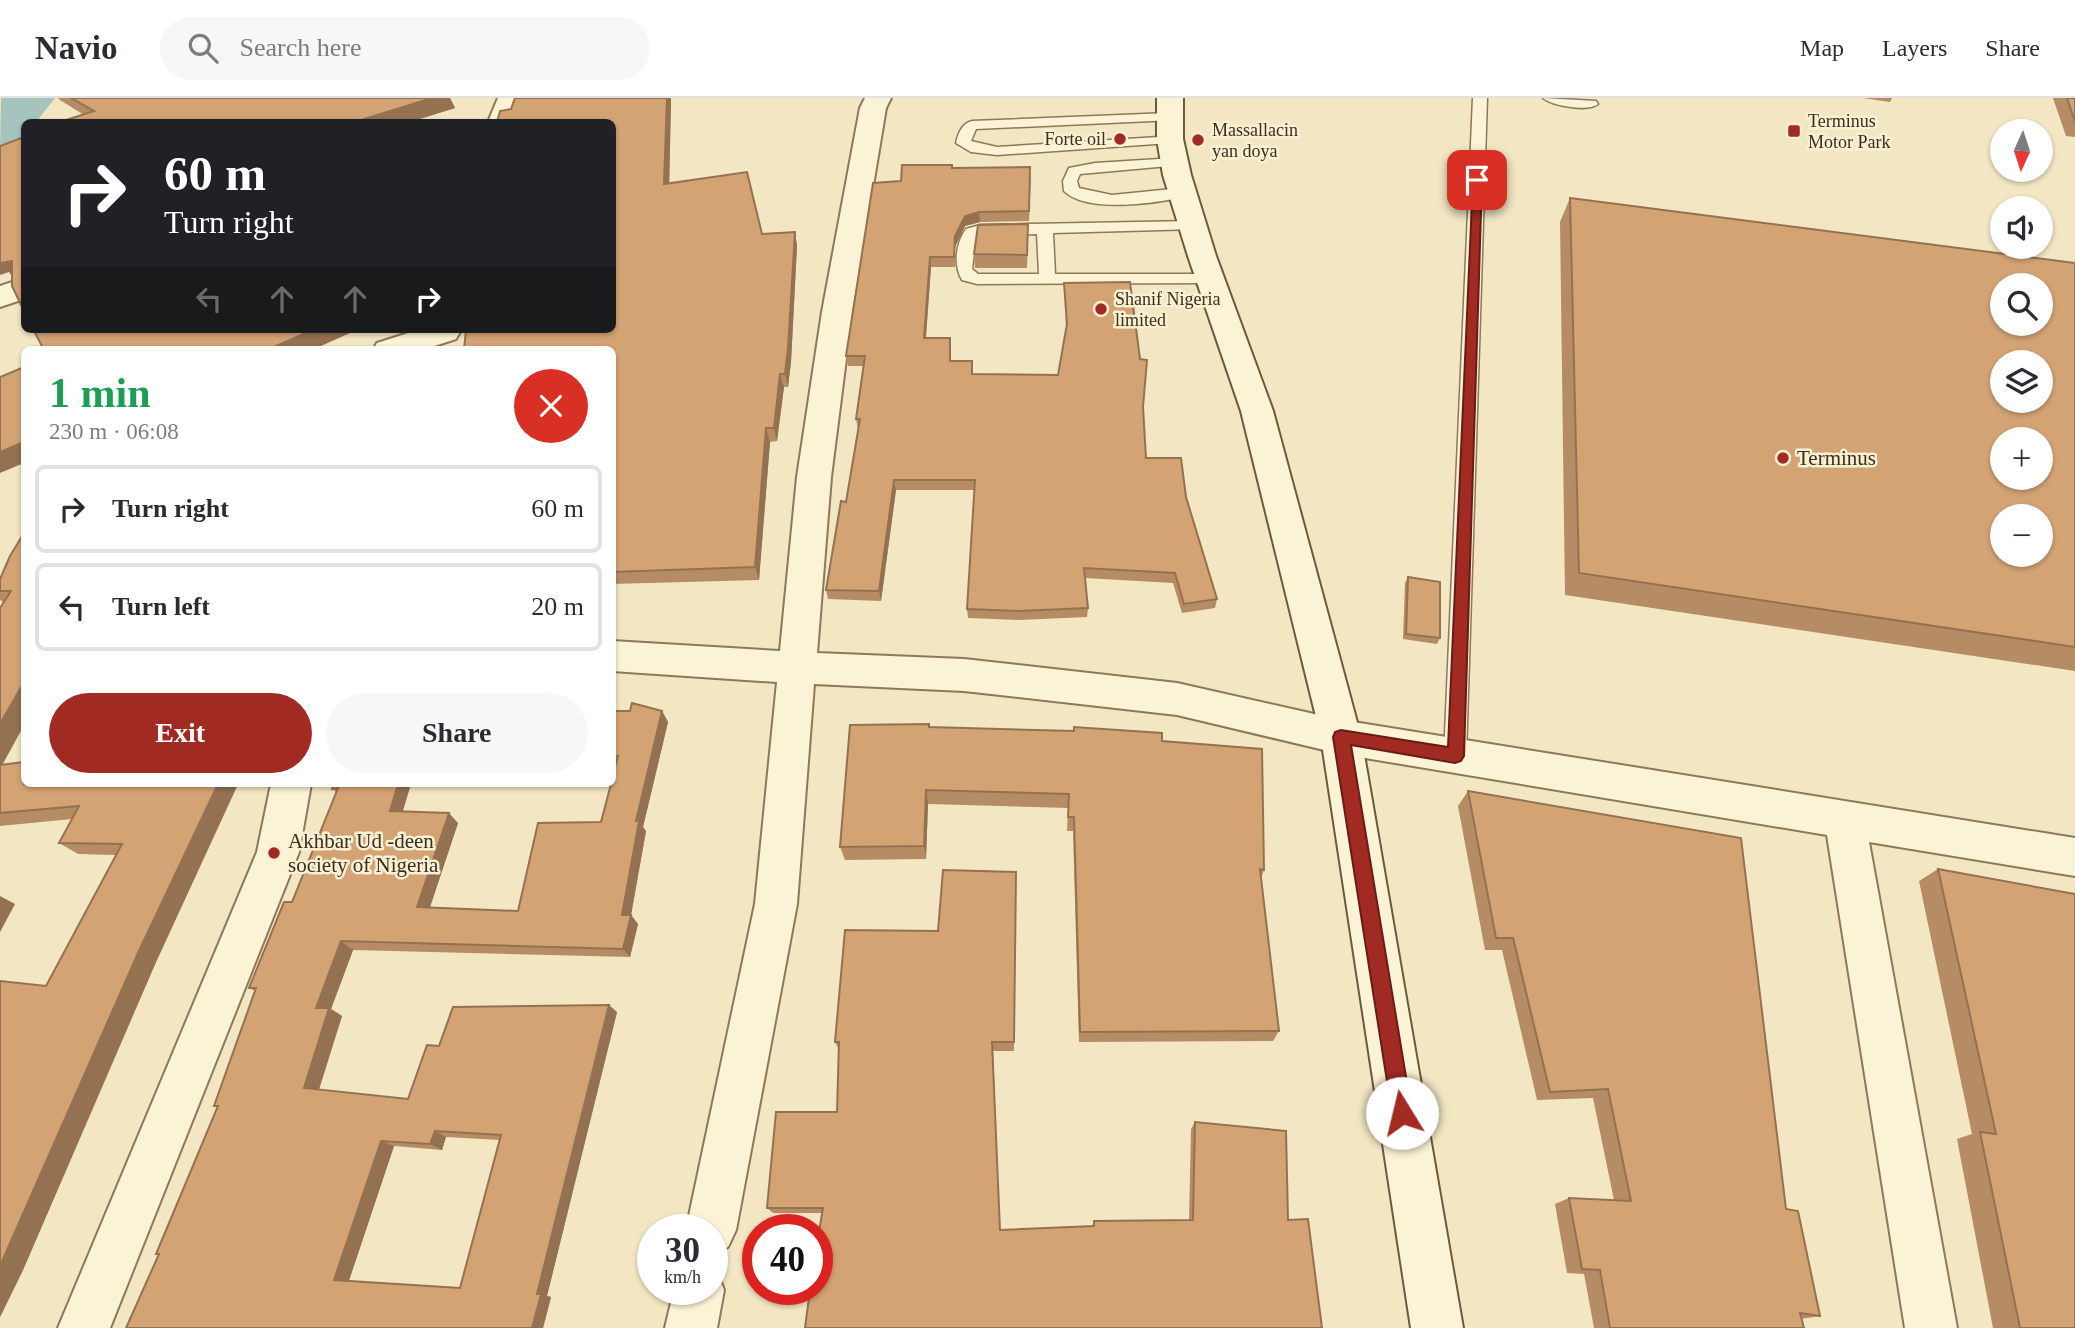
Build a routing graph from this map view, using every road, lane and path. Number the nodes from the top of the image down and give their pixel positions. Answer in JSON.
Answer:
{"nodes":[{"id":1,"x":878,"y":98,"type":"edge"},
{"id":2,"x":1480,"y":98,"type":"edge"},
{"id":3,"x":1550,"y":98,"type":"edge"},
{"id":4,"x":1591,"y":104,"type":"dead end"},
{"id":5,"x":1177,"y":156,"type":"edge"},
{"id":6,"x":1045,"y":229,"type":"junction"},
{"id":7,"x":1047,"y":279,"type":"junction"},
{"id":8,"x":1210,"y":279,"type":"junction"},
{"id":9,"x":21,"y":289,"type":"edge"},
{"id":10,"x":0,"y":297,"type":"edge"},
{"id":11,"x":444,"y":337,"type":"edge"},
{"id":12,"x":405,"y":346,"type":"edge"},
{"id":13,"x":616,"y":656,"type":"edge"},
{"id":14,"x":796,"y":668,"type":"junction"},
{"id":15,"x":1341,"y":737,"type":"junction"},
{"id":16,"x":1455,"y":756,"type":"junction"},
{"id":17,"x":290,"y":787,"type":"edge"},
{"id":18,"x":1846,"y":819,"type":"junction"},
{"id":19,"x":2075,"y":857,"type":"edge"},
{"id":20,"x":714,"y":1214,"type":"edge"},
{"id":21,"x":696,"y":1305,"type":"edge"},
{"id":22,"x":84,"y":1328,"type":"edge"},
{"id":23,"x":691,"y":1328,"type":"edge"},
{"id":24,"x":1437,"y":1328,"type":"edge"},
{"id":25,"x":1931,"y":1328,"type":"edge"}],
"edges":[{"from":1,"to":14,"type":"street"},
{"from":2,"to":16,"type":"lane"},
{"from":3,"to":4,"type":"lane"},
{"from":5,"to":5,"type":"lane"},
{"from":5,"to":5,"type":"lane"},
{"from":5,"to":6,"type":"lane"},
{"from":5,"to":8,"type":"street"},
{"from":6,"to":7,"type":"lane"},
{"from":6,"to":7,"type":"lane"},
{"from":7,"to":8,"type":"lane"},
{"from":8,"to":15,"type":"street"},
{"from":9,"to":10,"type":"street"},
{"from":11,"to":12,"type":"street"},
{"from":13,"to":14,"type":"street"},
{"from":14,"to":15,"type":"street"},
{"from":14,"to":20,"type":"street"},
{"from":15,"to":16,"type":"street"},
{"from":15,"to":24,"type":"street"},
{"from":16,"to":18,"type":"street"},
{"from":17,"to":22,"type":"street"},
{"from":18,"to":19,"type":"street"},
{"from":18,"to":25,"type":"street"},
{"from":21,"to":23,"type":"street"}]}
